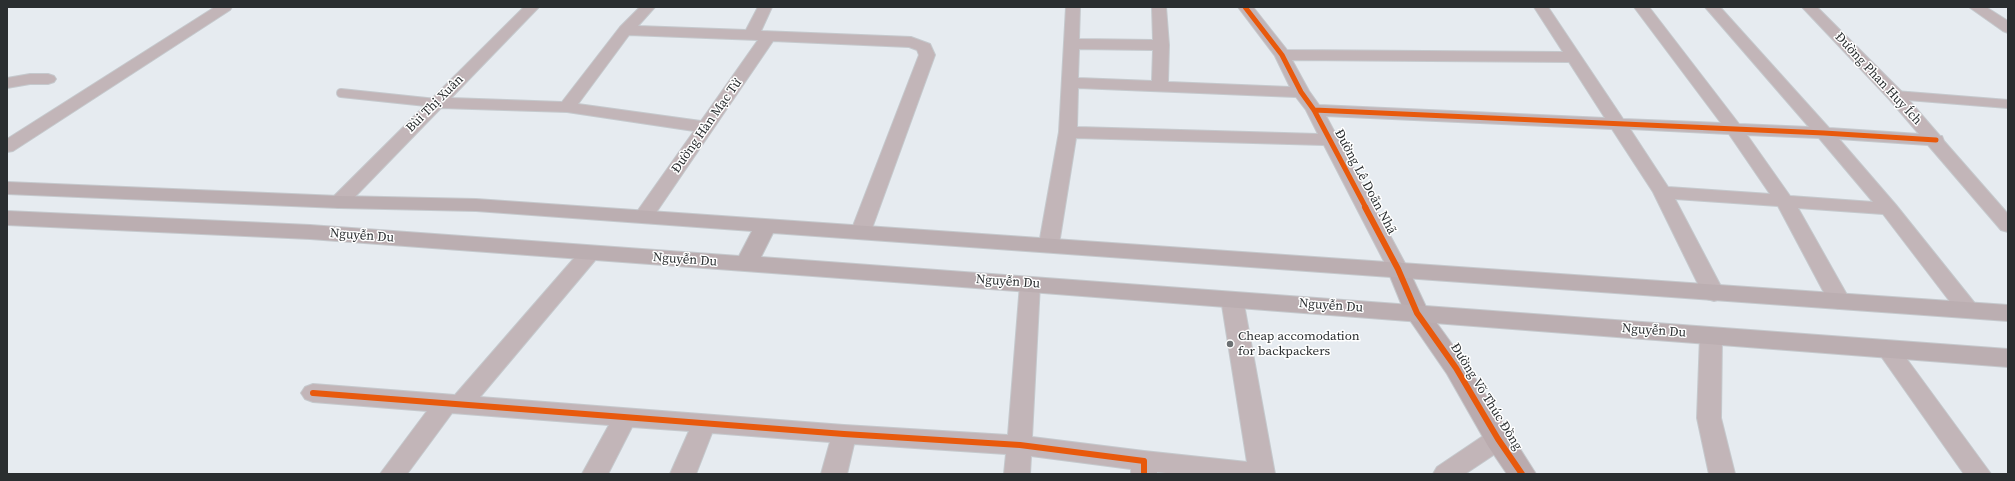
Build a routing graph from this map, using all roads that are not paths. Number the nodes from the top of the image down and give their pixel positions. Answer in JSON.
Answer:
{"nodes":[{"id":1,"x":225,"y":7,"type":"edge"},
{"id":2,"x":532,"y":7,"type":"edge"},
{"id":3,"x":648,"y":7,"type":"edge"},
{"id":4,"x":765,"y":7,"type":"edge"},
{"id":5,"x":1073,"y":7,"type":"edge"},
{"id":6,"x":1159,"y":7,"type":"edge"},
{"id":7,"x":1245,"y":7,"type":"edge"},
{"id":8,"x":1541,"y":7,"type":"edge"},
{"id":9,"x":1641,"y":7,"type":"edge"},
{"id":10,"x":1712,"y":7,"type":"edge"},
{"id":11,"x":1809,"y":7,"type":"edge"},
{"id":12,"x":1976,"y":7,"type":"edge"},
{"id":13,"x":2008,"y":28,"type":"edge"},
{"id":14,"x":625,"y":30,"type":"junction"},
{"id":15,"x":752,"y":34,"type":"junction"},
{"id":16,"x":769,"y":36,"type":"junction"},
{"id":17,"x":1071,"y":44,"type":"junction"},
{"id":18,"x":1161,"y":45,"type":"junction"},
{"id":19,"x":1282,"y":55,"type":"junction"},
{"id":20,"x":1573,"y":56,"type":"junction"},
{"id":21,"x":48,"y":79,"type":"dead end"},
{"id":22,"x":7,"y":83,"type":"edge"},
{"id":23,"x":1069,"y":83,"type":"junction"},
{"id":24,"x":1160,"y":87,"type":"junction"},
{"id":25,"x":1301,"y":92,"type":"junction"},
{"id":26,"x":341,"y":93,"type":"dead end"},
{"id":27,"x":1895,"y":95,"type":"junction"},
{"id":28,"x":436,"y":103,"type":"junction"},
{"id":29,"x":2008,"y":104,"type":"edge"},
{"id":30,"x":567,"y":107,"type":"junction"},
{"id":31,"x":1314,"y":110,"type":"junction"},
{"id":32,"x":1617,"y":123,"type":"junction"},
{"id":33,"x":706,"y":127,"type":"junction"},
{"id":34,"x":1734,"y":129,"type":"junction"},
{"id":35,"x":1068,"y":132,"type":"junction"},
{"id":36,"x":1824,"y":133,"type":"junction"},
{"id":37,"x":1330,"y":140,"type":"junction"},
{"id":38,"x":1936,"y":140,"type":"junction"},
{"id":39,"x":7,"y":147,"type":"edge"},
{"id":40,"x":7,"y":188,"type":"edge"},
{"id":41,"x":1662,"y":192,"type":"junction"},
{"id":42,"x":339,"y":202,"type":"junction"},
{"id":43,"x":1785,"y":202,"type":"junction"},
{"id":44,"x":1889,"y":209,"type":"junction"},
{"id":45,"x":644,"y":216,"type":"junction"},
{"id":46,"x":7,"y":218,"type":"edge"},
{"id":47,"x":766,"y":225,"type":"junction"},
{"id":48,"x":2008,"y":226,"type":"edge"},
{"id":49,"x":861,"y":231,"type":"junction"},
{"id":50,"x":310,"y":232,"type":"junction"},
{"id":51,"x":1049,"y":244,"type":"junction"},
{"id":52,"x":590,"y":253,"type":"junction"},
{"id":53,"x":746,"y":264,"type":"junction"},
{"id":54,"x":1398,"y":269,"type":"junction"},
{"id":55,"x":1030,"y":284,"type":"junction"},
{"id":56,"x":1714,"y":294,"type":"junction"},
{"id":57,"x":1232,"y":299,"type":"junction"},
{"id":58,"x":1840,"y":302,"type":"junction"},
{"id":59,"x":1969,"y":311,"type":"junction"},
{"id":60,"x":1417,"y":313,"type":"junction"},
{"id":61,"x":2008,"y":314,"type":"edge"},
{"id":62,"x":1711,"y":336,"type":"junction"},
{"id":63,"x":1887,"y":349,"type":"junction"},
{"id":64,"x":2008,"y":358,"type":"edge"},
{"id":65,"x":312,"y":393,"type":"dead end"},
{"id":66,"x":454,"y":404,"type":"junction"},
{"id":67,"x":625,"y":417,"type":"junction"},
{"id":68,"x":704,"y":423,"type":"junction"},
{"id":69,"x":844,"y":434,"type":"junction"},
{"id":70,"x":1498,"y":439,"type":"junction"},
{"id":71,"x":1020,"y":444,"type":"junction"},
{"id":72,"x":1144,"y":468,"type":"edge"},
{"id":73,"x":1262,"y":473,"type":"edge"},
{"id":74,"x":393,"y":474,"type":"edge"},
{"id":75,"x":595,"y":474,"type":"edge"},
{"id":76,"x":683,"y":474,"type":"edge"},
{"id":77,"x":834,"y":474,"type":"edge"},
{"id":78,"x":1017,"y":474,"type":"edge"},
{"id":79,"x":1446,"y":474,"type":"edge"},
{"id":80,"x":1522,"y":474,"type":"edge"},
{"id":81,"x":1722,"y":474,"type":"edge"},
{"id":82,"x":1978,"y":474,"type":"edge"}],
"edges":[{"from":1,"to":39,"type":"street"},
{"from":2,"to":28,"type":"street","name":"Bùi Thị Xuân"},
{"from":3,"to":14,"type":"street"},
{"from":4,"to":15,"type":"street"},
{"from":5,"to":17,"type":"street"},
{"from":6,"to":18,"type":"street"},
{"from":7,"to":19,"type":"street","name":"Đường Lê Doãn Nhã"},
{"from":8,"to":20,"type":"street"},
{"from":9,"to":34,"type":"street"},
{"from":10,"to":36,"type":"street"},
{"from":11,"to":27,"type":"street","name":"Đường Phan Huy Ích"},
{"from":12,"to":13,"type":"street"},
{"from":14,"to":15,"type":"street"},
{"from":14,"to":30,"type":"street"},
{"from":15,"to":16,"type":"street"},
{"from":16,"to":33,"type":"street","name":"Đường Hàn Mạc Tử"},
{"from":16,"to":49,"type":"street"},
{"from":17,"to":18,"type":"street"},
{"from":17,"to":23,"type":"street"},
{"from":18,"to":24,"type":"street"},
{"from":19,"to":20,"type":"street"},
{"from":19,"to":25,"type":"street","name":"Đường Lê Doãn Nhã"},
{"from":20,"to":32,"type":"street"},
{"from":21,"to":22,"type":"street"},
{"from":23,"to":24,"type":"street"},
{"from":23,"to":35,"type":"street"},
{"from":24,"to":25,"type":"street"},
{"from":25,"to":31,"type":"street","name":"Đường Lê Doãn Nhã"},
{"from":26,"to":28,"type":"lane"},
{"from":27,"to":29,"type":"lane"},
{"from":27,"to":38,"type":"street","name":"Đường Phan Huy Ích"},
{"from":28,"to":30,"type":"street"},
{"from":28,"to":42,"type":"street","name":"Bùi Thị Xuân"},
{"from":30,"to":33,"type":"street"},
{"from":31,"to":32,"type":"street"},
{"from":31,"to":37,"type":"street","name":"Đường Lê Doãn Nhã"},
{"from":32,"to":34,"type":"street"},
{"from":32,"to":41,"type":"street"},
{"from":33,"to":45,"type":"street","name":"Đường Hàn Mạc Tử"},
{"from":34,"to":36,"type":"street"},
{"from":34,"to":43,"type":"street"},
{"from":35,"to":37,"type":"street"},
{"from":35,"to":51,"type":"street"},
{"from":36,"to":38,"type":"street"},
{"from":36,"to":44,"type":"street"},
{"from":37,"to":54,"type":"street","name":"Đường Lê Doãn Nhã"},
{"from":38,"to":48,"type":"street","name":"Đường Phan Huy Ích"},
{"from":40,"to":42,"type":"main road"},
{"from":41,"to":43,"type":"street"},
{"from":41,"to":56,"type":"street"},
{"from":42,"to":45,"type":"main road"},
{"from":42,"to":50,"type":"main road"},
{"from":43,"to":44,"type":"street"},
{"from":43,"to":58,"type":"street"},
{"from":44,"to":59,"type":"street"},
{"from":45,"to":47,"type":"main road"},
{"from":46,"to":50,"type":"main road","name":"Nguyễn Du"},
{"from":47,"to":49,"type":"main road"},
{"from":47,"to":53,"type":"main road"},
{"from":49,"to":51,"type":"main road"},
{"from":50,"to":52,"type":"main road","name":"Nguyễn Du"},
{"from":51,"to":54,"type":"main road"},
{"from":52,"to":53,"type":"main road","name":"Nguyễn Du"},
{"from":52,"to":66,"type":"street"},
{"from":53,"to":55,"type":"main road","name":"Nguyễn Du"},
{"from":54,"to":56,"type":"main road"},
{"from":54,"to":60,"type":"street","name":"Đường Võ Thúc Đồng"},
{"from":55,"to":57,"type":"main road","name":"Nguyễn Du"},
{"from":55,"to":71,"type":"street"},
{"from":56,"to":58,"type":"main road"},
{"from":57,"to":60,"type":"main road","name":"Nguyễn Du"},
{"from":57,"to":73,"type":"street"},
{"from":58,"to":59,"type":"main road"},
{"from":59,"to":61,"type":"main road"},
{"from":60,"to":62,"type":"main road","name":"Nguyễn Du"},
{"from":60,"to":70,"type":"street","name":"Đường Võ Thúc Đồng"},
{"from":62,"to":63,"type":"main road","name":"Nguyễn Du"},
{"from":62,"to":81,"type":"street"},
{"from":63,"to":64,"type":"main road","name":"Nguyễn Du"},
{"from":63,"to":82,"type":"street"},
{"from":65,"to":66,"type":"street"},
{"from":66,"to":67,"type":"street"},
{"from":66,"to":74,"type":"street"},
{"from":67,"to":68,"type":"street"},
{"from":67,"to":75,"type":"street"},
{"from":68,"to":69,"type":"street"},
{"from":68,"to":76,"type":"street"},
{"from":69,"to":71,"type":"street"},
{"from":69,"to":77,"type":"street"},
{"from":70,"to":79,"type":"street"},
{"from":70,"to":80,"type":"street","name":"Đường Võ Thúc Đồng"},
{"from":71,"to":72,"type":"street"},
{"from":71,"to":78,"type":"street"},
{"from":72,"to":73,"type":"street"}]}
